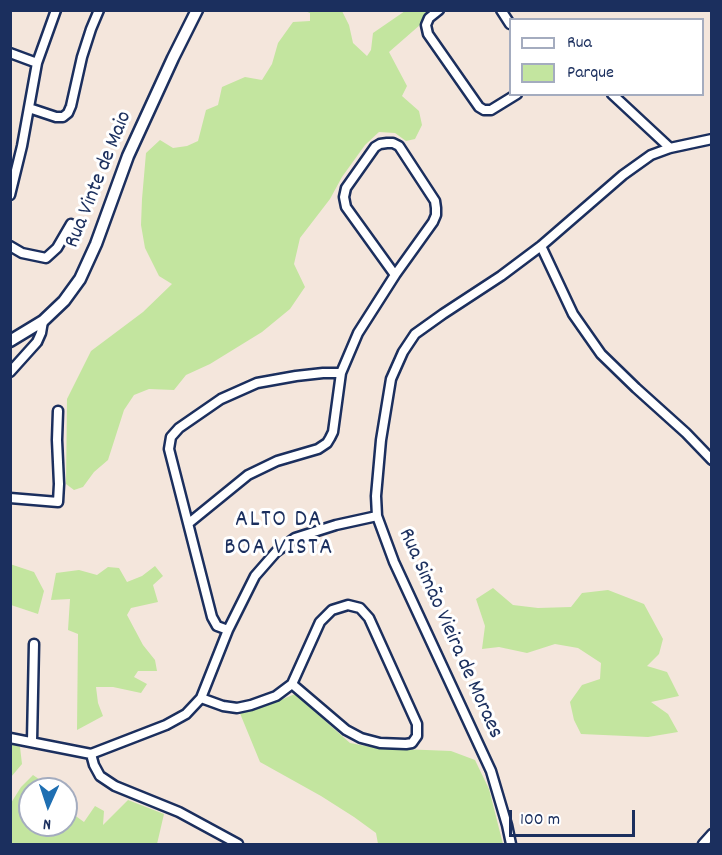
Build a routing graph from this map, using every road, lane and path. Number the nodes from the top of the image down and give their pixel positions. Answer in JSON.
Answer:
{"nodes":[{"id":1,"x":56,"y":10,"type":"edge"},
{"id":2,"x":99,"y":10,"type":"edge"},
{"id":3,"x":197,"y":10,"type":"edge"},
{"id":4,"x":439,"y":10,"type":"edge"},
{"id":5,"x":10,"y":53,"type":"edge"},
{"id":6,"x":37,"y":63,"type":"junction"},
{"id":7,"x":514,"y":96,"type":"edge"},
{"id":8,"x":614,"y":96,"type":"edge"},
{"id":9,"x":29,"y":108,"type":"junction"},
{"id":10,"x":711,"y":139,"type":"edge"},
{"id":11,"x":670,"y":148,"type":"junction"},
{"id":12,"x":10,"y":195,"type":"edge"},
{"id":13,"x":71,"y":224,"type":"dead end"},
{"id":14,"x":10,"y":246,"type":"edge"},
{"id":15,"x":541,"y":246,"type":"junction"},
{"id":16,"x":395,"y":275,"type":"junction"},
{"id":17,"x":43,"y":321,"type":"junction"},
{"id":18,"x":10,"y":341,"type":"edge"},
{"id":19,"x":10,"y":372,"type":"edge"},
{"id":20,"x":341,"y":372,"type":"junction"},
{"id":21,"x":58,"y":411,"type":"dead end"},
{"id":22,"x":711,"y":460,"type":"edge"},
{"id":23,"x":10,"y":498,"type":"edge"},
{"id":24,"x":377,"y":516,"type":"junction"},
{"id":25,"x":189,"y":523,"type":"junction"},
{"id":26,"x":228,"y":630,"type":"junction"},
{"id":27,"x":34,"y":644,"type":"dead end"},
{"id":28,"x":292,"y":684,"type":"junction"},
{"id":29,"x":201,"y":698,"type":"junction"},
{"id":30,"x":10,"y":738,"type":"edge"},
{"id":31,"x":32,"y":741,"type":"junction"},
{"id":32,"x":91,"y":754,"type":"junction"},
{"id":33,"x":711,"y":834,"type":"edge"},
{"id":34,"x":238,"y":844,"type":"edge"},
{"id":35,"x":511,"y":844,"type":"edge"},
{"id":36,"x":703,"y":844,"type":"edge"}],
"edges":[{"from":1,"to":6,"type":"street"},
{"from":2,"to":9,"type":"street"},
{"from":3,"to":17,"type":"main road","name":"Rua Vinte de Maio"},
{"from":4,"to":7,"type":"street"},
{"from":5,"to":6,"type":"street"},
{"from":6,"to":9,"type":"street"},
{"from":8,"to":11,"type":"street"},
{"from":9,"to":12,"type":"street"},
{"from":10,"to":11,"type":"street","name":"Rua Simão Vieira de Moraes"},
{"from":11,"to":15,"type":"street","name":"Rua Simão Vieira de Moraes"},
{"from":13,"to":14,"type":"street"},
{"from":15,"to":22,"type":"street"},
{"from":15,"to":24,"type":"street","name":"Rua Simão Vieira de Moraes"},
{"from":16,"to":16,"type":"street"},
{"from":16,"to":20,"type":"street"},
{"from":17,"to":18,"type":"main road","name":"Rua Vinte de Maio"},
{"from":17,"to":19,"type":"street"},
{"from":20,"to":25,"type":"street"},
{"from":20,"to":25,"type":"street"},
{"from":21,"to":23,"type":"street"},
{"from":24,"to":26,"type":"street"},
{"from":24,"to":35,"type":"street","name":"Rua Simão Vieira de Moraes"},
{"from":25,"to":26,"type":"street"},
{"from":26,"to":29,"type":"street"},
{"from":27,"to":31,"type":"street"},
{"from":28,"to":28,"type":"street"},
{"from":28,"to":29,"type":"street"},
{"from":29,"to":32,"type":"street"},
{"from":30,"to":31,"type":"street"},
{"from":31,"to":32,"type":"street"},
{"from":32,"to":34,"type":"street"},
{"from":33,"to":36,"type":"street"}]}
